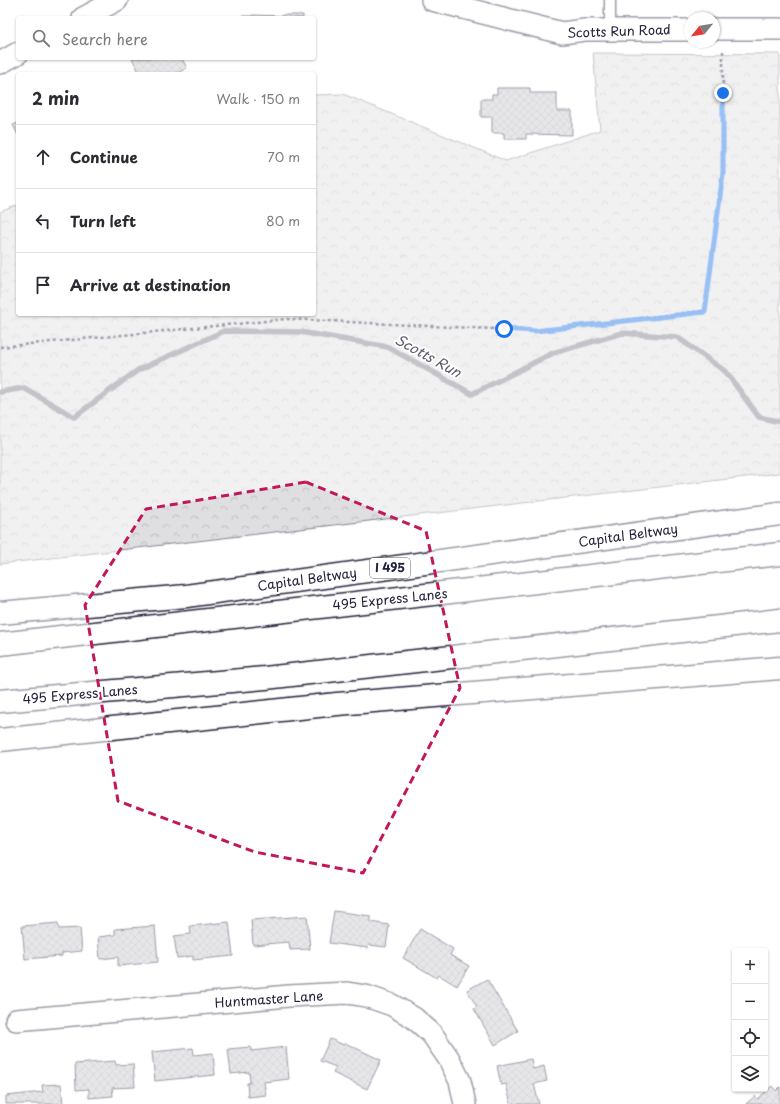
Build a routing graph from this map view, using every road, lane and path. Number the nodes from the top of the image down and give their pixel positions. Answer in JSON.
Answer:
{"nodes":[{"id":1,"x":117,"y":0,"type":"edge"},
{"id":2,"x":432,"y":0,"type":"edge"},
{"id":3,"x":610,"y":0,"type":"edge"},
{"id":4,"x":87,"y":16,"type":"edge"},
{"id":5,"x":780,"y":29,"type":"edge"},
{"id":6,"x":610,"y":30,"type":"junction"},
{"id":7,"x":684,"y":30,"type":"edge"},
{"id":8,"x":720,"y":30,"type":"edge"},
{"id":9,"x":720,"y":48,"type":"edge"},
{"id":10,"x":16,"y":54,"type":"edge"},
{"id":11,"x":0,"y":63,"type":"edge"},
{"id":12,"x":0,"y":347,"type":"edge"},
{"id":13,"x":780,"y":514,"type":"edge"},
{"id":14,"x":780,"y":554,"type":"edge"},
{"id":15,"x":0,"y":614,"type":"edge"},
{"id":16,"x":780,"y":620,"type":"edge"},
{"id":17,"x":0,"y":644,"type":"edge"},
{"id":18,"x":780,"y":668,"type":"edge"},
{"id":19,"x":0,"y":701,"type":"edge"},
{"id":20,"x":0,"y":740,"type":"edge"},
{"id":21,"x":16,"y":1020,"type":"dead end"},
{"id":22,"x":465,"y":1104,"type":"edge"}],
"edges":[{"from":1,"to":4,"type":"street"},
{"from":2,"to":6,"type":"street","name":"Scotts Run Road"},
{"from":3,"to":6,"type":"lane"},
{"from":5,"to":8,"type":"street"},
{"from":6,"to":7,"type":"street","name":"Scotts Run Road"},
{"from":9,"to":12,"type":"path"},
{"from":10,"to":11,"type":"street"},
{"from":13,"to":15,"type":"highway","name":"Capital Beltway","number":"I 495"},
{"from":14,"to":17,"type":"highway","name":"495 Express Lanes","number":"I 495"},
{"from":16,"to":19,"type":"highway","name":"495 Express Lanes"},
{"from":18,"to":20,"type":"highway"},
{"from":21,"to":22,"type":"street","name":"Huntmaster Lane"}]}
